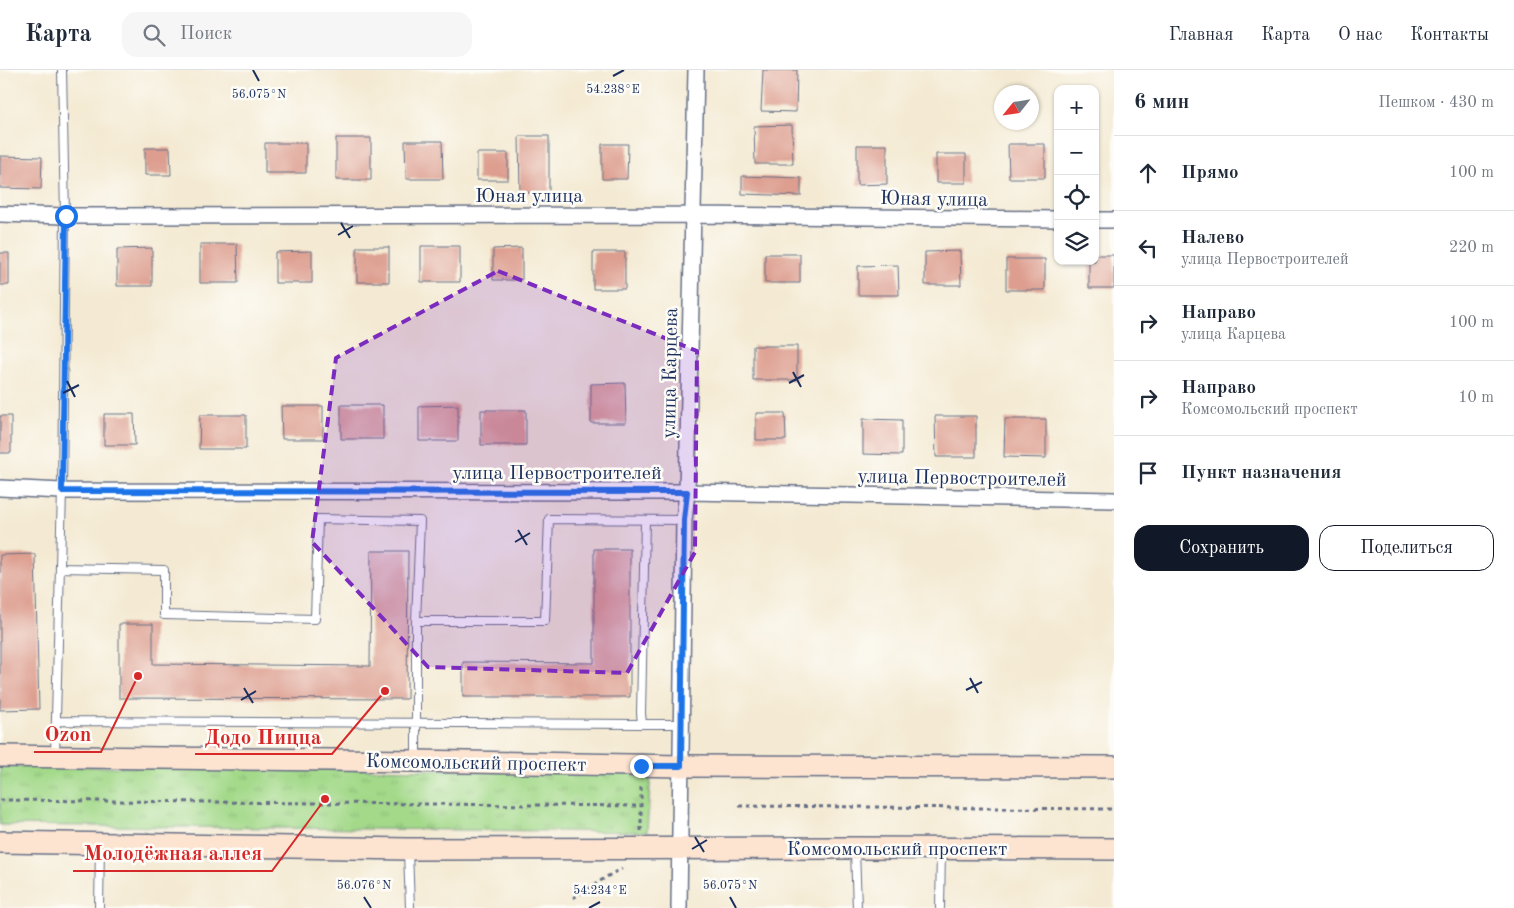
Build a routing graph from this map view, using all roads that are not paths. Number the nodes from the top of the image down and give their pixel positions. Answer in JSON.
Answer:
{"nodes":[{"id":1,"x":62,"y":70,"type":"edge"},
{"id":2,"x":696,"y":70,"type":"edge"},
{"id":3,"x":0,"y":214,"type":"edge"},
{"id":4,"x":692,"y":215,"type":"junction"},
{"id":5,"x":66,"y":216,"type":"junction"},
{"id":6,"x":1054,"y":220,"type":"edge"},
{"id":7,"x":1099,"y":220,"type":"edge"},
{"id":8,"x":1114,"y":220,"type":"edge"},
{"id":9,"x":0,"y":488,"type":"edge"},
{"id":10,"x":62,"y":491,"type":"junction"},
{"id":11,"x":687,"y":492,"type":"junction"},
{"id":12,"x":1114,"y":500,"type":"edge"},
{"id":13,"x":645,"y":520,"type":"junction"},
{"id":14,"x":684,"y":520,"type":"junction"},
{"id":15,"x":60,"y":568,"type":"junction"},
{"id":16,"x":416,"y":621,"type":"junction"},
{"id":17,"x":56,"y":721,"type":"junction"},
{"id":18,"x":416,"y":722,"type":"junction"},
{"id":19,"x":642,"y":724,"type":"junction"},
{"id":20,"x":682,"y":724,"type":"junction"},
{"id":21,"x":0,"y":756,"type":"edge"},
{"id":22,"x":55,"y":757,"type":"junction"},
{"id":23,"x":416,"y":761,"type":"junction"},
{"id":24,"x":681,"y":766,"type":"junction"},
{"id":25,"x":1114,"y":766,"type":"edge"},
{"id":26,"x":0,"y":842,"type":"edge"},
{"id":27,"x":100,"y":844,"type":"junction"},
{"id":28,"x":680,"y":848,"type":"junction"},
{"id":29,"x":855,"y":848,"type":"junction"},
{"id":30,"x":941,"y":848,"type":"junction"},
{"id":31,"x":408,"y":849,"type":"junction"},
{"id":32,"x":1114,"y":849,"type":"edge"},
{"id":33,"x":99,"y":908,"type":"edge"},
{"id":34,"x":410,"y":908,"type":"edge"},
{"id":35,"x":679,"y":908,"type":"edge"},
{"id":36,"x":857,"y":908,"type":"edge"},
{"id":37,"x":940,"y":908,"type":"edge"}],
"edges":[{"from":1,"to":5,"type":"lane"},
{"from":2,"to":4,"type":"street","name":"улица Карцева"},
{"from":3,"to":5,"type":"street","name":"Юная улица"},
{"from":4,"to":5,"type":"street","name":"Юная улица"},
{"from":4,"to":6,"type":"street","name":"Юная улица"},
{"from":4,"to":11,"type":"street","name":"улица Карцева"},
{"from":5,"to":10,"type":"lane"},
{"from":7,"to":8,"type":"street"},
{"from":9,"to":10,"type":"street","name":"улица Первостроителей"},
{"from":10,"to":11,"type":"street","name":"улица Первостроителей"},
{"from":10,"to":15,"type":"lane"},
{"from":11,"to":12,"type":"street","name":"улица Первостроителей"},
{"from":11,"to":14,"type":"street","name":"улица Карцева"},
{"from":13,"to":14,"type":"lane"},
{"from":13,"to":16,"type":"lane"},
{"from":13,"to":19,"type":"lane"},
{"from":14,"to":20,"type":"street","name":"улица Карцева"},
{"from":15,"to":16,"type":"lane"},
{"from":15,"to":17,"type":"lane"},
{"from":16,"to":18,"type":"lane"},
{"from":17,"to":18,"type":"lane"},
{"from":17,"to":22,"type":"lane"},
{"from":18,"to":19,"type":"lane"},
{"from":18,"to":23,"type":"lane"},
{"from":19,"to":20,"type":"lane"},
{"from":20,"to":24,"type":"street","name":"улица Карцева"},
{"from":21,"to":22,"type":"main road","name":"Комсомольский проспект"},
{"from":22,"to":23,"type":"main road","name":"Комсомольский проспект"},
{"from":23,"to":24,"type":"main road","name":"Комсомольский проспект"},
{"from":24,"to":25,"type":"main road","name":"Комсомольский проспект"},
{"from":24,"to":28,"type":"street"},
{"from":26,"to":27,"type":"main road","name":"Комсомольский проспект"},
{"from":27,"to":31,"type":"main road","name":"Комсомольский проспект"},
{"from":27,"to":33,"type":"lane"},
{"from":28,"to":29,"type":"main road","name":"Комсомольский проспект"},
{"from":28,"to":31,"type":"main road","name":"Комсомольский проспект"},
{"from":28,"to":35,"type":"street"},
{"from":29,"to":30,"type":"main road","name":"Комсомольский проспект"},
{"from":29,"to":36,"type":"lane"},
{"from":30,"to":32,"type":"main road","name":"Комсомольский проспект"},
{"from":30,"to":37,"type":"lane"},
{"from":31,"to":34,"type":"lane"}]}
